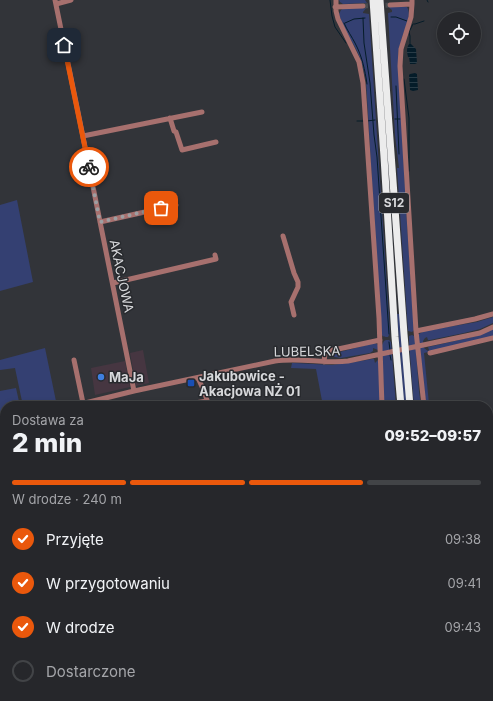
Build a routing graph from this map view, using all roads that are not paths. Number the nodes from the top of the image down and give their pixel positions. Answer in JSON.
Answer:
{"nodes":[{"id":1,"x":71,"y":0,"type":"edge"},
{"id":2,"x":336,"y":0,"type":"edge"},
{"id":3,"x":373,"y":0,"type":"edge"},
{"id":4,"x":380,"y":0,"type":"edge"},
{"id":5,"x":55,"y":2,"type":"edge"},
{"id":6,"x":412,"y":2,"type":"edge"},
{"id":7,"x":390,"y":5,"type":"tunnel mouth"},
{"id":8,"x":363,"y":6,"type":"tunnel mouth"},
{"id":9,"x":336,"y":7,"type":"junction"},
{"id":10,"x":202,"y":112,"type":"dead end"},
{"id":11,"x":170,"y":118,"type":"junction"},
{"id":12,"x":83,"y":136,"type":"junction"},
{"id":13,"x":216,"y":142,"type":"dead end"},
{"id":14,"x":176,"y":205,"type":"dead end"},
{"id":15,"x":100,"y":222,"type":"junction"},
{"id":16,"x":283,"y":236,"type":"dead end"},
{"id":17,"x":215,"y":255,"type":"dead end"},
{"id":18,"x":113,"y":283,"type":"junction"},
{"id":19,"x":493,"y":314,"type":"edge"},
{"id":20,"x":294,"y":315,"type":"dead end"},
{"id":21,"x":493,"y":328,"type":"edge"},
{"id":22,"x":416,"y":331,"type":"junction"},
{"id":23,"x":493,"y":338,"type":"edge"},
{"id":24,"x":380,"y":340,"type":"junction"},
{"id":25,"x":430,"y":353,"type":"dead end"},
{"id":26,"x":74,"y":360,"type":"dead end"},
{"id":27,"x":324,"y":362,"type":"junction"},
{"id":28,"x":198,"y":378,"type":"junction"},
{"id":29,"x":134,"y":391,"type":"junction"},
{"id":30,"x":83,"y":401,"type":"edge"},
{"id":31,"x":92,"y":401,"type":"edge"},
{"id":32,"x":207,"y":401,"type":"edge"},
{"id":33,"x":382,"y":401,"type":"edge"},
{"id":34,"x":401,"y":401,"type":"edge"},
{"id":35,"x":410,"y":401,"type":"edge"},
{"id":36,"x":423,"y":401,"type":"edge"}],
"edges":[{"from":1,"to":5,"type":"street"},
{"from":2,"to":9,"type":"street"},
{"from":3,"to":34,"type":"highway","number":"S12"},
{"from":4,"to":35,"type":"highway","number":"S12"},
{"from":5,"to":12,"type":"street","name":"AKACJOWA"},
{"from":6,"to":7,"type":"street"},
{"from":6,"to":22,"type":"street"},
{"from":8,"to":9,"type":"street"},
{"from":9,"to":24,"type":"street"},
{"from":10,"to":11,"type":"street"},
{"from":11,"to":12,"type":"street"},
{"from":11,"to":13,"type":"street"},
{"from":12,"to":15,"type":"street","name":"AKACJOWA"},
{"from":14,"to":15,"type":"street"},
{"from":15,"to":18,"type":"street","name":"AKACJOWA"},
{"from":16,"to":20,"type":"street"},
{"from":17,"to":18,"type":"street"},
{"from":18,"to":29,"type":"street","name":"AKACJOWA"},
{"from":19,"to":22,"type":"street"},
{"from":21,"to":27,"type":"street","name":"LUBELSKA"},
{"from":22,"to":36,"type":"street"},
{"from":23,"to":25,"type":"street"},
{"from":24,"to":27,"type":"street"},
{"from":24,"to":33,"type":"street"},
{"from":26,"to":30,"type":"street"},
{"from":27,"to":28,"type":"street","name":"LUBELSKA"},
{"from":28,"to":29,"type":"street","name":"LUBELSKA"},
{"from":28,"to":32,"type":"street"},
{"from":29,"to":31,"type":"street","name":"LUBELSKA"}]}
